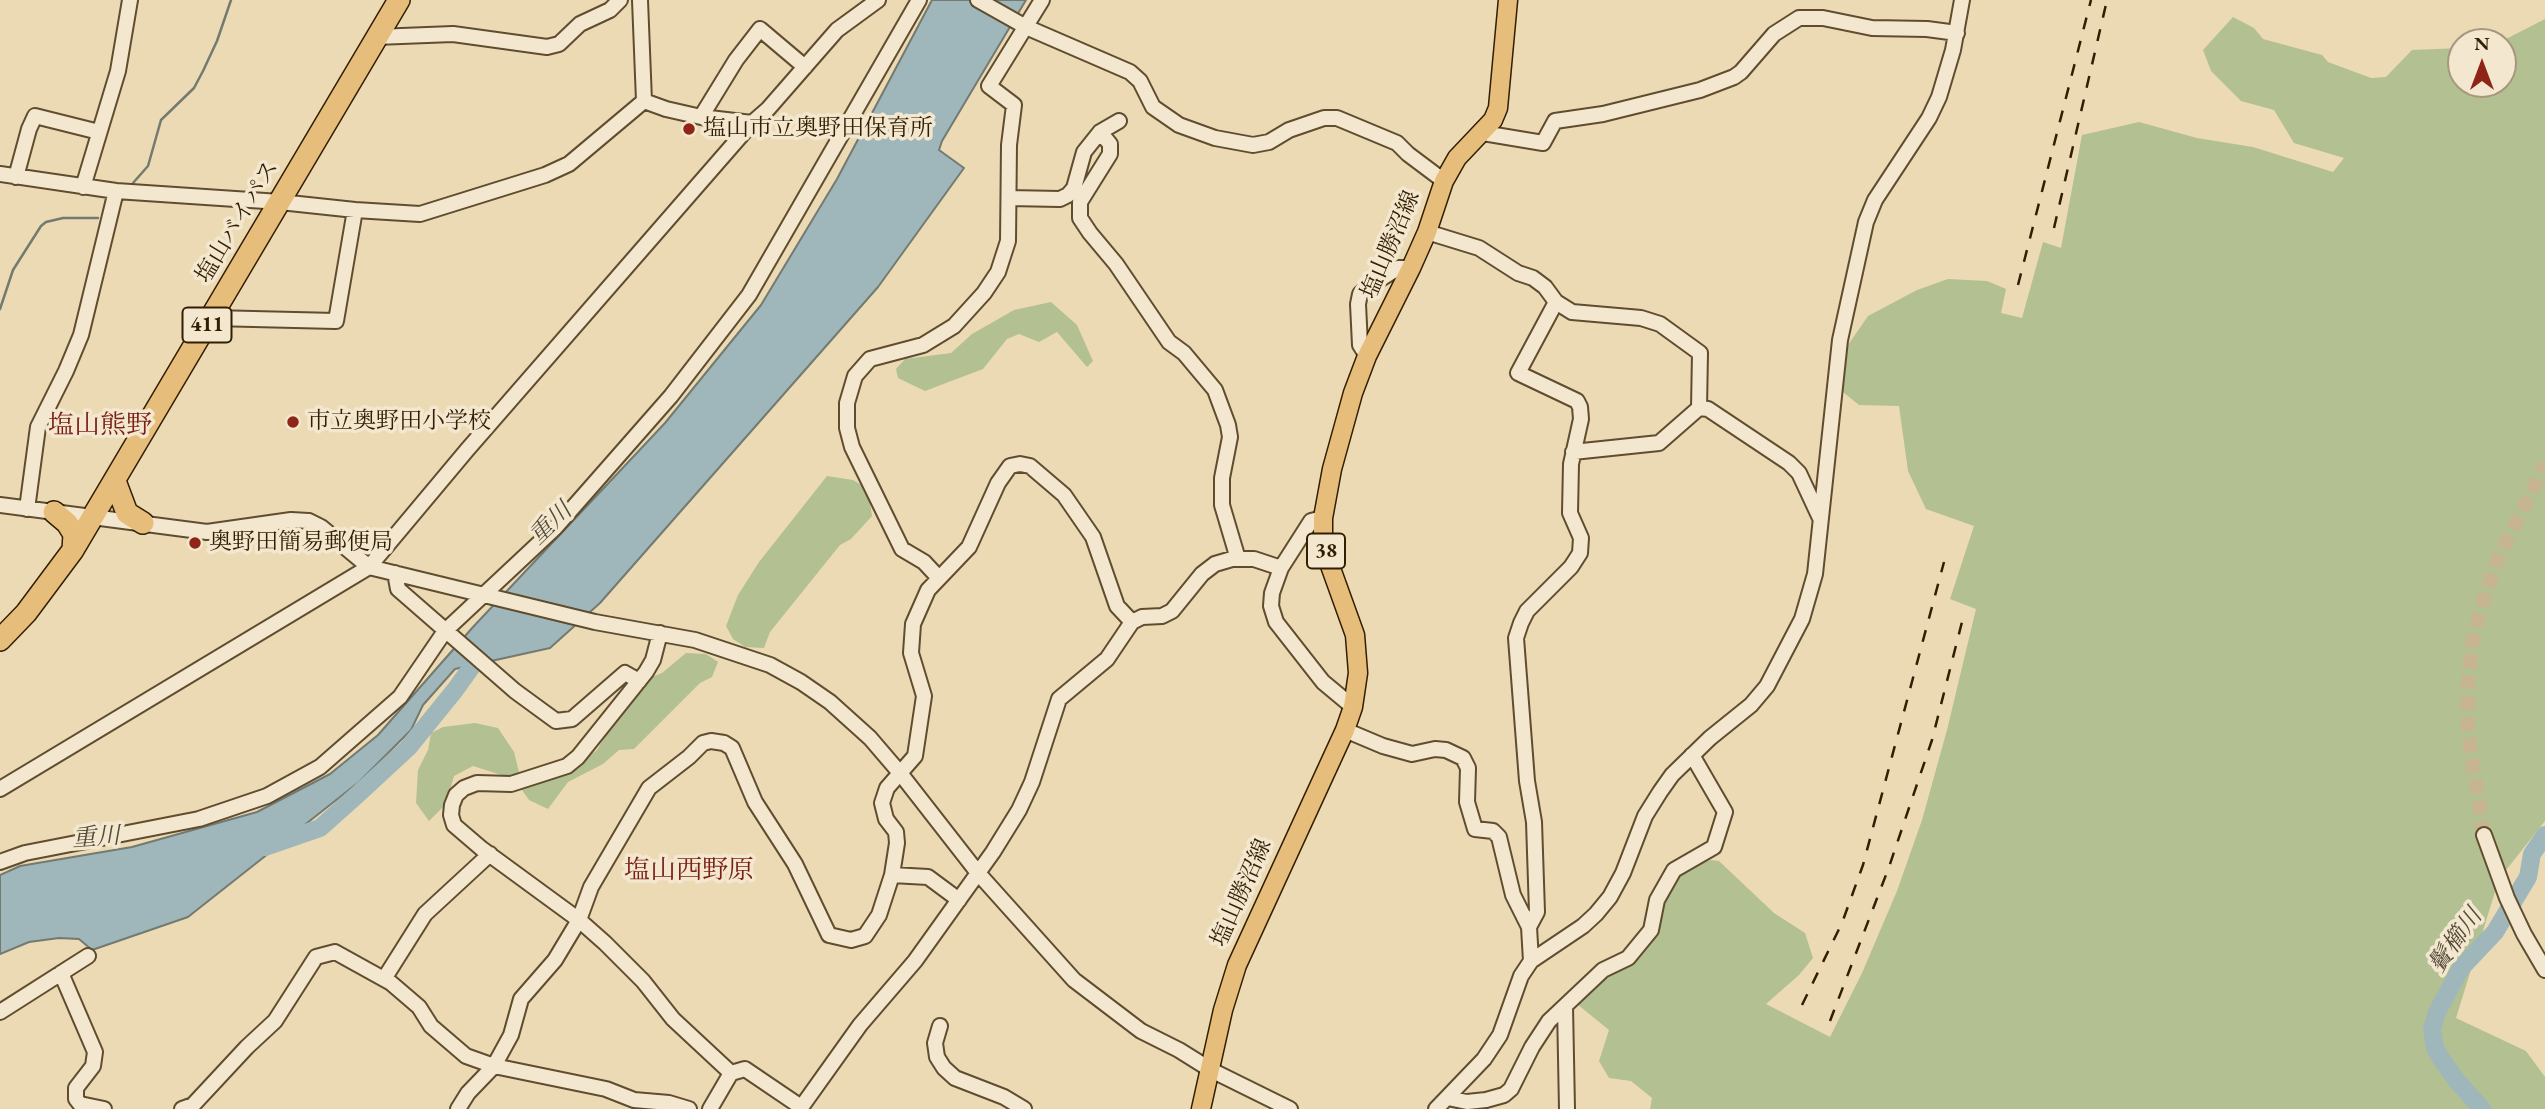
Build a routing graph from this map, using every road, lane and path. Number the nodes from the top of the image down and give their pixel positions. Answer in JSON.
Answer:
{"nodes":[{"id":1,"x":130,"y":0,"type":"edge"},
{"id":2,"x":399,"y":0,"type":"edge"},
{"id":3,"x":620,"y":0,"type":"edge"},
{"id":4,"x":640,"y":0,"type":"edge"},
{"id":5,"x":878,"y":0,"type":"edge"},
{"id":6,"x":919,"y":0,"type":"edge"},
{"id":7,"x":978,"y":0,"type":"edge"},
{"id":8,"x":1042,"y":0,"type":"edge"},
{"id":9,"x":1508,"y":0,"type":"edge"},
{"id":10,"x":1962,"y":0,"type":"edge"},
{"id":11,"x":1026,"y":27,"type":"junction"},
{"id":12,"x":1957,"y":33,"type":"junction"},
{"id":13,"x":376,"y":37,"type":"junction"},
{"id":14,"x":805,"y":66,"type":"junction"},
{"id":15,"x":644,"y":101,"type":"junction"},
{"id":16,"x":701,"y":117,"type":"junction"},
{"id":17,"x":1119,"y":121,"type":"dead end"},
{"id":18,"x":752,"y":123,"type":"junction"},
{"id":19,"x":99,"y":132,"type":"junction"},
{"id":20,"x":1100,"y":132,"type":"junction"},
{"id":21,"x":1483,"y":133,"type":"junction"},
{"id":22,"x":0,"y":174,"type":"edge"},
{"id":23,"x":16,"y":177,"type":"junction"},
{"id":24,"x":1444,"y":181,"type":"junction"},
{"id":25,"x":83,"y":187,"type":"junction"},
{"id":26,"x":116,"y":191,"type":"junction"},
{"id":27,"x":1009,"y":198,"type":"junction"},
{"id":28,"x":279,"y":202,"type":"junction"},
{"id":29,"x":355,"y":210,"type":"junction"},
{"id":30,"x":1427,"y":232,"type":"junction"},
{"id":31,"x":1411,"y":268,"type":"junction"},
{"id":32,"x":1556,"y":302,"type":"junction"},
{"id":33,"x":212,"y":318,"type":"junction"},
{"id":34,"x":1367,"y":356,"type":"junction"},
{"id":35,"x":1699,"y":408,"type":"junction"},
{"id":36,"x":1573,"y":452,"type":"junction"},
{"id":37,"x":114,"y":481,"type":"junction"},
{"id":38,"x":0,"y":505,"type":"edge"},
{"id":39,"x":27,"y":509,"type":"junction"},
{"id":40,"x":54,"y":512,"type":"junction"},
{"id":41,"x":93,"y":517,"type":"junction"},
{"id":42,"x":1323,"y":518,"type":"junction"},
{"id":43,"x":1820,"y":519,"type":"junction"},
{"id":44,"x":143,"y":523,"type":"junction"},
{"id":45,"x":73,"y":550,"type":"junction"},
{"id":46,"x":1238,"y":559,"type":"junction"},
{"id":47,"x":369,"y":567,"type":"junction"},
{"id":48,"x":1282,"y":568,"type":"junction"},
{"id":49,"x":394,"y":573,"type":"junction"},
{"id":50,"x":938,"y":577,"type":"junction"},
{"id":51,"x":484,"y":595,"type":"junction"},
{"id":52,"x":1132,"y":622,"type":"junction"},
{"id":53,"x":447,"y":632,"type":"junction"},
{"id":54,"x":660,"y":633,"type":"junction"},
{"id":55,"x":0,"y":640,"type":"edge"},
{"id":56,"x":639,"y":681,"type":"junction"},
{"id":57,"x":1353,"y":707,"type":"junction"},
{"id":58,"x":1345,"y":730,"type":"junction"},
{"id":59,"x":1692,"y":755,"type":"junction"},
{"id":60,"x":900,"y":773,"type":"junction"},
{"id":61,"x":0,"y":789,"type":"edge"},
{"id":62,"x":2484,"y":835,"type":"tunnel mouth"},
{"id":63,"x":490,"y":854,"type":"junction"},
{"id":64,"x":0,"y":862,"type":"edge"},
{"id":65,"x":978,"y":873,"type":"junction"},
{"id":66,"x":892,"y":874,"type":"junction"},
{"id":67,"x":959,"y":901,"type":"junction"},
{"id":68,"x":579,"y":920,"type":"junction"},
{"id":69,"x":1529,"y":927,"type":"junction"},
{"id":70,"x":88,"y":956,"type":"dead end"},
{"id":71,"x":1531,"y":961,"type":"junction"},
{"id":72,"x":2545,"y":970,"type":"edge"},
{"id":73,"x":61,"y":973,"type":"junction"},
{"id":74,"x":384,"y":979,"type":"junction"},
{"id":75,"x":1565,"y":1006,"type":"junction"},
{"id":76,"x":0,"y":1012,"type":"edge"},
{"id":77,"x":940,"y":1026,"type":"dead end"},
{"id":78,"x":494,"y":1066,"type":"junction"},
{"id":79,"x":1210,"y":1070,"type":"junction"},
{"id":80,"x":732,"y":1073,"type":"junction"},
{"id":81,"x":1448,"y":1098,"type":"junction"},
{"id":82,"x":82,"y":1106,"type":"edge"},
{"id":83,"x":800,"y":1108,"type":"edge"},
{"id":84,"x":104,"y":1109,"type":"edge"},
{"id":85,"x":182,"y":1109,"type":"edge"},
{"id":86,"x":458,"y":1109,"type":"edge"},
{"id":87,"x":690,"y":1109,"type":"edge"},
{"id":88,"x":710,"y":1109,"type":"edge"},
{"id":89,"x":1024,"y":1109,"type":"edge"},
{"id":90,"x":1201,"y":1109,"type":"edge"},
{"id":91,"x":1290,"y":1109,"type":"edge"},
{"id":92,"x":1436,"y":1109,"type":"edge"},
{"id":93,"x":1567,"y":1109,"type":"edge"}],
"edges":[{"from":1,"to":19,"type":"street"},
{"from":2,"to":13,"type":"highway","name":"塩山バイパス","number":"411"},
{"from":3,"to":13,"type":"street"},
{"from":4,"to":15,"type":"street"},
{"from":5,"to":14,"type":"street"},
{"from":6,"to":51,"type":"street"},
{"from":7,"to":11,"type":"street"},
{"from":8,"to":11,"type":"street"},
{"from":9,"to":21,"type":"main road","name":"塩山勝沼線","number":"38"},
{"from":10,"to":12,"type":"street"},
{"from":11,"to":24,"type":"street"},
{"from":11,"to":27,"type":"street"},
{"from":12,"to":21,"type":"street"},
{"from":12,"to":43,"type":"street"},
{"from":13,"to":28,"type":"highway","name":"塩山バイパス","number":"411"},
{"from":14,"to":16,"type":"street"},
{"from":14,"to":18,"type":"street"},
{"from":15,"to":16,"type":"street"},
{"from":15,"to":29,"type":"street"},
{"from":16,"to":18,"type":"street"},
{"from":17,"to":20,"type":"street"},
{"from":18,"to":47,"type":"street"},
{"from":19,"to":23,"type":"street"},
{"from":19,"to":25,"type":"street"},
{"from":20,"to":27,"type":"street"},
{"from":20,"to":46,"type":"street"},
{"from":21,"to":24,"type":"main road","name":"塩山勝沼線","number":"38"},
{"from":22,"to":23,"type":"street"},
{"from":23,"to":25,"type":"street"},
{"from":24,"to":30,"type":"main road","name":"塩山勝沼線","number":"38"},
{"from":25,"to":26,"type":"street"},
{"from":26,"to":28,"type":"street"},
{"from":26,"to":39,"type":"street"},
{"from":27,"to":50,"type":"street"},
{"from":28,"to":29,"type":"street"},
{"from":28,"to":33,"type":"highway","name":"塩山バイパス","number":"411"},
{"from":29,"to":33,"type":"street"},
{"from":30,"to":31,"type":"main road","name":"塩山勝沼線","number":"38"},
{"from":30,"to":32,"type":"street"},
{"from":31,"to":34,"type":"main road","name":"塩山勝沼線","number":"38"},
{"from":31,"to":34,"type":"street"},
{"from":32,"to":35,"type":"street"},
{"from":32,"to":36,"type":"street"},
{"from":33,"to":37,"type":"highway","name":"塩山バイパス","number":"411"},
{"from":34,"to":42,"type":"main road","name":"塩山勝沼線","number":"38"},
{"from":35,"to":36,"type":"street"},
{"from":35,"to":43,"type":"street"},
{"from":36,"to":69,"type":"street"},
{"from":37,"to":41,"type":"highway","name":"塩山バイパス","number":"411"},
{"from":37,"to":44,"type":"highway"},
{"from":38,"to":39,"type":"street"},
{"from":39,"to":40,"type":"street"},
{"from":40,"to":41,"type":"street"},
{"from":40,"to":45,"type":"highway"},
{"from":41,"to":44,"type":"street"},
{"from":41,"to":45,"type":"highway","name":"塩山バイパス","number":"411"},
{"from":42,"to":48,"type":"street","number":"38"},
{"from":42,"to":57,"type":"main road","name":"塩山勝沼線","number":"38"},
{"from":43,"to":59,"type":"street"},
{"from":44,"to":47,"type":"street"},
{"from":45,"to":55,"type":"highway","name":"塩山バイパス","number":"411"},
{"from":46,"to":48,"type":"street"},
{"from":46,"to":52,"type":"street"},
{"from":47,"to":49,"type":"street"},
{"from":47,"to":61,"type":"street"},
{"from":48,"to":57,"type":"street","number":"38"},
{"from":49,"to":51,"type":"street"},
{"from":49,"to":53,"type":"street"},
{"from":50,"to":52,"type":"street"},
{"from":50,"to":60,"type":"street"},
{"from":51,"to":53,"type":"street"},
{"from":51,"to":54,"type":"street"},
{"from":52,"to":65,"type":"street"},
{"from":53,"to":56,"type":"street"},
{"from":53,"to":64,"type":"street"},
{"from":54,"to":56,"type":"street"},
{"from":54,"to":60,"type":"street"},
{"from":56,"to":63,"type":"street"},
{"from":57,"to":58,"type":"main road","name":"塩山勝沼線","number":"38"},
{"from":58,"to":69,"type":"street"},
{"from":58,"to":79,"type":"main road","name":"塩山勝沼線","number":"38"},
{"from":59,"to":71,"type":"street"},
{"from":59,"to":75,"type":"street"},
{"from":60,"to":65,"type":"street"},
{"from":60,"to":66,"type":"street"},
{"from":62,"to":72,"type":"street"},
{"from":63,"to":68,"type":"street"},
{"from":63,"to":74,"type":"street"},
{"from":65,"to":67,"type":"street"},
{"from":65,"to":79,"type":"street"},
{"from":66,"to":67,"type":"street"},
{"from":66,"to":68,"type":"street"},
{"from":67,"to":83,"type":"street"},
{"from":68,"to":78,"type":"street"},
{"from":68,"to":80,"type":"street"},
{"from":69,"to":71,"type":"street"},
{"from":70,"to":73,"type":"street"},
{"from":71,"to":81,"type":"street"},
{"from":73,"to":76,"type":"street"},
{"from":73,"to":82,"type":"street"},
{"from":74,"to":78,"type":"street"},
{"from":74,"to":85,"type":"street"},
{"from":75,"to":81,"type":"street"},
{"from":75,"to":93,"type":"street"},
{"from":77,"to":89,"type":"street"},
{"from":78,"to":86,"type":"street"},
{"from":78,"to":87,"type":"street"},
{"from":79,"to":90,"type":"main road","name":"塩山勝沼線","number":"38"},
{"from":79,"to":91,"type":"street"},
{"from":80,"to":83,"type":"street"},
{"from":80,"to":88,"type":"street"},
{"from":81,"to":92,"type":"street"},
{"from":82,"to":84,"type":"street"}]}
